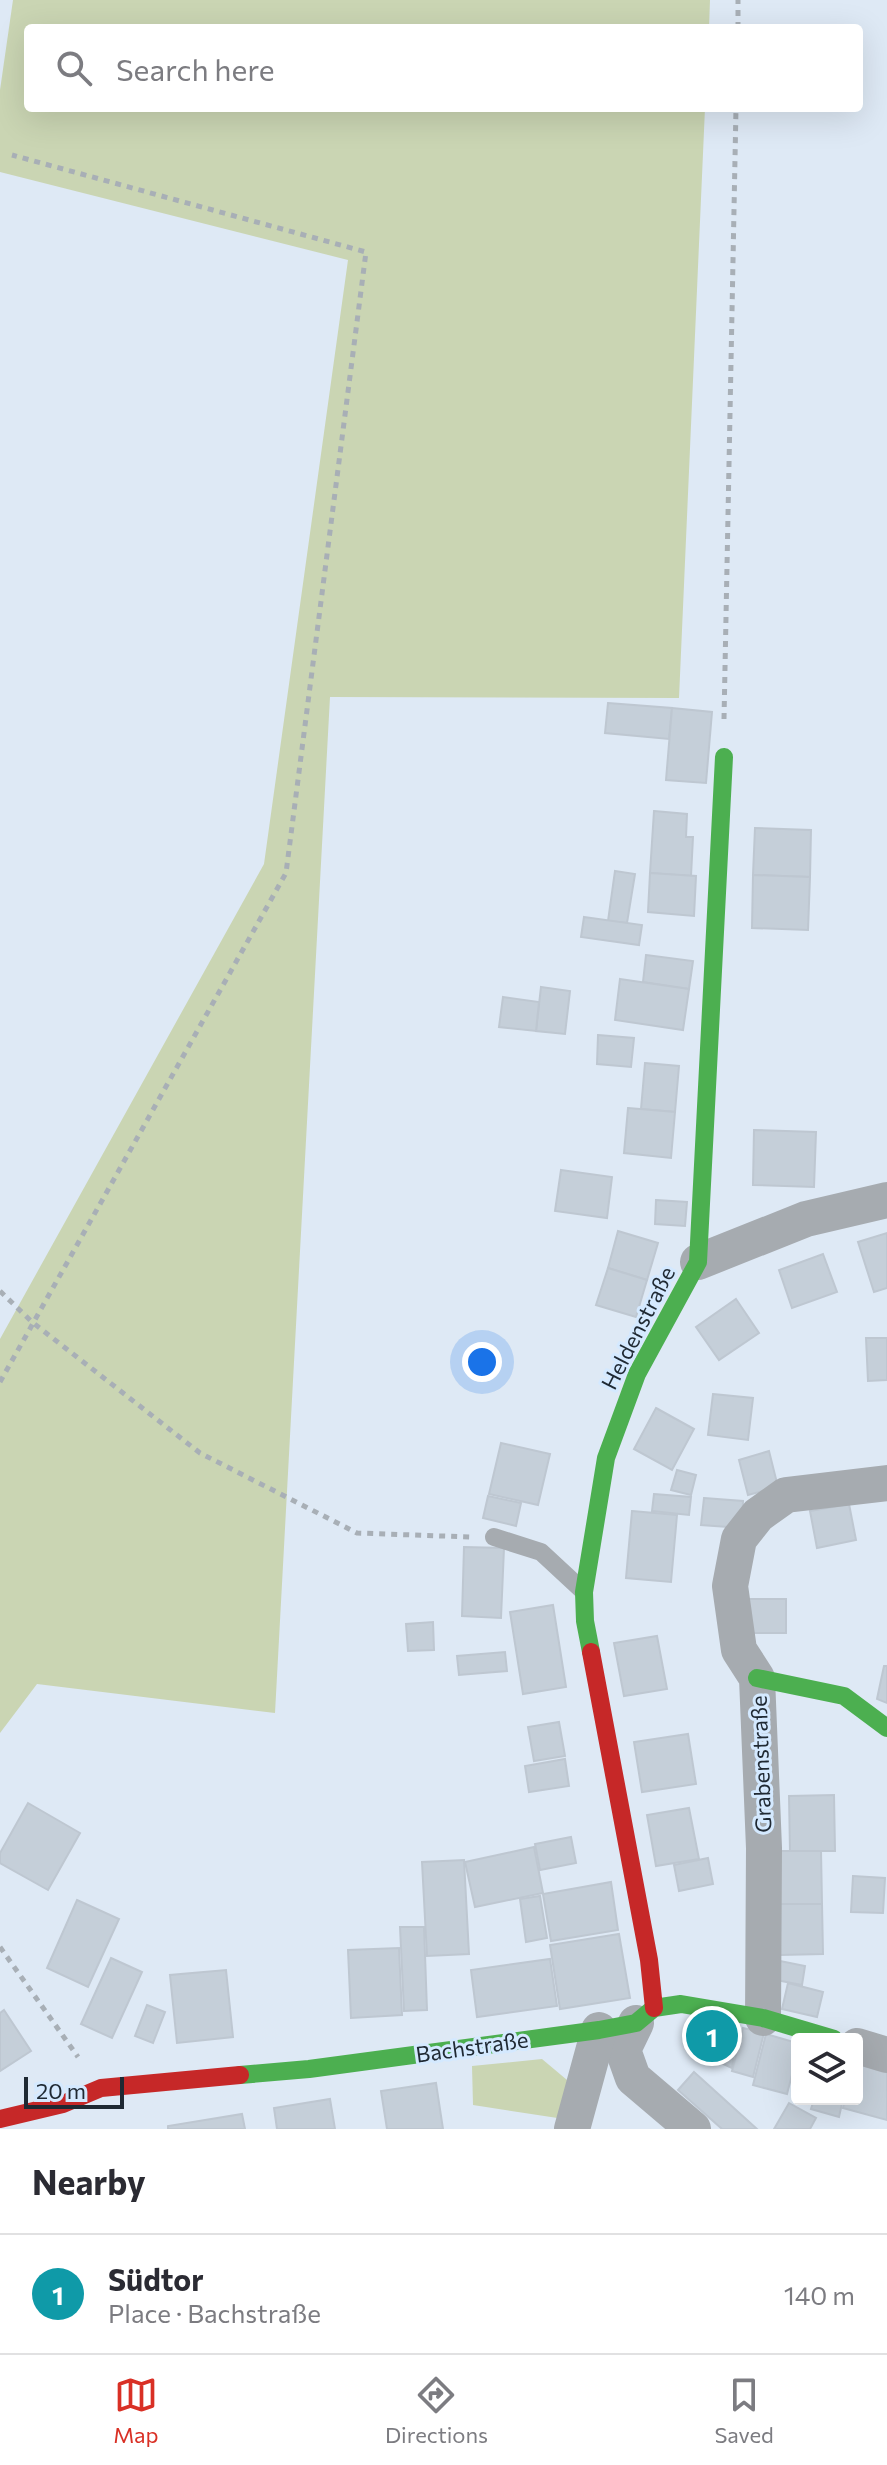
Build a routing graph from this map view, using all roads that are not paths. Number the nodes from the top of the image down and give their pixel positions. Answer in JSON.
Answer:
{"nodes":[{"id":1,"x":724,"y":757,"type":"road end"},
{"id":2,"x":887,"y":1200,"type":"edge"},
{"id":3,"x":698,"y":1262,"type":"junction"},
{"id":4,"x":887,"y":1483,"type":"edge"},
{"id":5,"x":494,"y":1537,"type":"road end"},
{"id":6,"x":584,"y":1592,"type":"junction"},
{"id":7,"x":757,"y":1678,"type":"junction"},
{"id":8,"x":887,"y":1728,"type":"edge"},
{"id":9,"x":645,"y":2015,"type":"junction"},
{"id":10,"x":763,"y":2018,"type":"junction"},
{"id":11,"x":599,"y":2030,"type":"junction"},
{"id":12,"x":814,"y":2033,"type":"edge"},
{"id":13,"x":863,"y":2048,"type":"edge"},
{"id":14,"x":887,"y":2055,"type":"edge"},
{"id":15,"x":0,"y":2119,"type":"edge"},
{"id":16,"x":572,"y":2129,"type":"edge"},
{"id":17,"x":693,"y":2129,"type":"edge"}],
"edges":[{"from":1,"to":3,"type":"street","name":"Heldenstraße"},
{"from":2,"to":3,"type":"street"},
{"from":3,"to":6,"type":"street","name":"Heldenstraße"},
{"from":4,"to":7,"type":"street","name":"Grabenstraße"},
{"from":5,"to":6,"type":"lane"},
{"from":6,"to":9,"type":"street","name":"Heldenstraße"},
{"from":7,"to":8,"type":"street"},
{"from":7,"to":10,"type":"street","name":"Grabenstraße"},
{"from":9,"to":10,"type":"street","name":"Bachstraße"},
{"from":9,"to":11,"type":"street","name":"Bachstraße"},
{"from":9,"to":17,"type":"street"},
{"from":10,"to":12,"type":"street","name":"Bachstraße"},
{"from":11,"to":15,"type":"street","name":"Bachstraße"},
{"from":11,"to":16,"type":"street"},
{"from":13,"to":14,"type":"street"}]}
